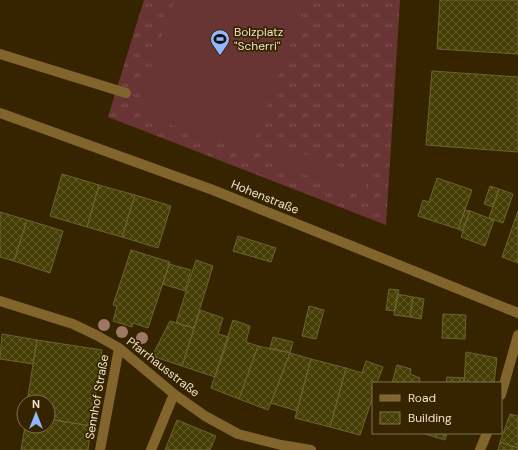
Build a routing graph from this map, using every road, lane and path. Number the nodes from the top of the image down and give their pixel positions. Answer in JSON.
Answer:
{"nodes":[{"id":1,"x":0,"y":54,"type":"edge"},
{"id":2,"x":126,"y":92,"type":"dead end"},
{"id":3,"x":0,"y":113,"type":"edge"},
{"id":4,"x":0,"y":301,"type":"edge"},
{"id":5,"x":518,"y":313,"type":"edge"},
{"id":6,"x":518,"y":335,"type":"edge"},
{"id":7,"x":119,"y":348,"type":"junction"},
{"id":8,"x":502,"y":391,"type":"edge"},
{"id":9,"x":174,"y":394,"type":"junction"},
{"id":10,"x":487,"y":434,"type":"edge"},
{"id":11,"x":100,"y":450,"type":"edge"},
{"id":12,"x":151,"y":450,"type":"edge"},
{"id":13,"x":310,"y":450,"type":"edge"},
{"id":14,"x":480,"y":450,"type":"edge"}],
"edges":[{"from":1,"to":2,"type":"street"},
{"from":3,"to":5,"type":"street","name":"Hohenstraße"},
{"from":4,"to":7,"type":"street","name":"Pfarrhausstraße"},
{"from":6,"to":8,"type":"street"},
{"from":7,"to":9,"type":"street","name":"Pfarrhausstraße"},
{"from":7,"to":11,"type":"street","name":"Sennhof Straße"},
{"from":9,"to":12,"type":"street"},
{"from":9,"to":13,"type":"street","name":"Pfarrhausstraße"},
{"from":10,"to":14,"type":"street"}]}
